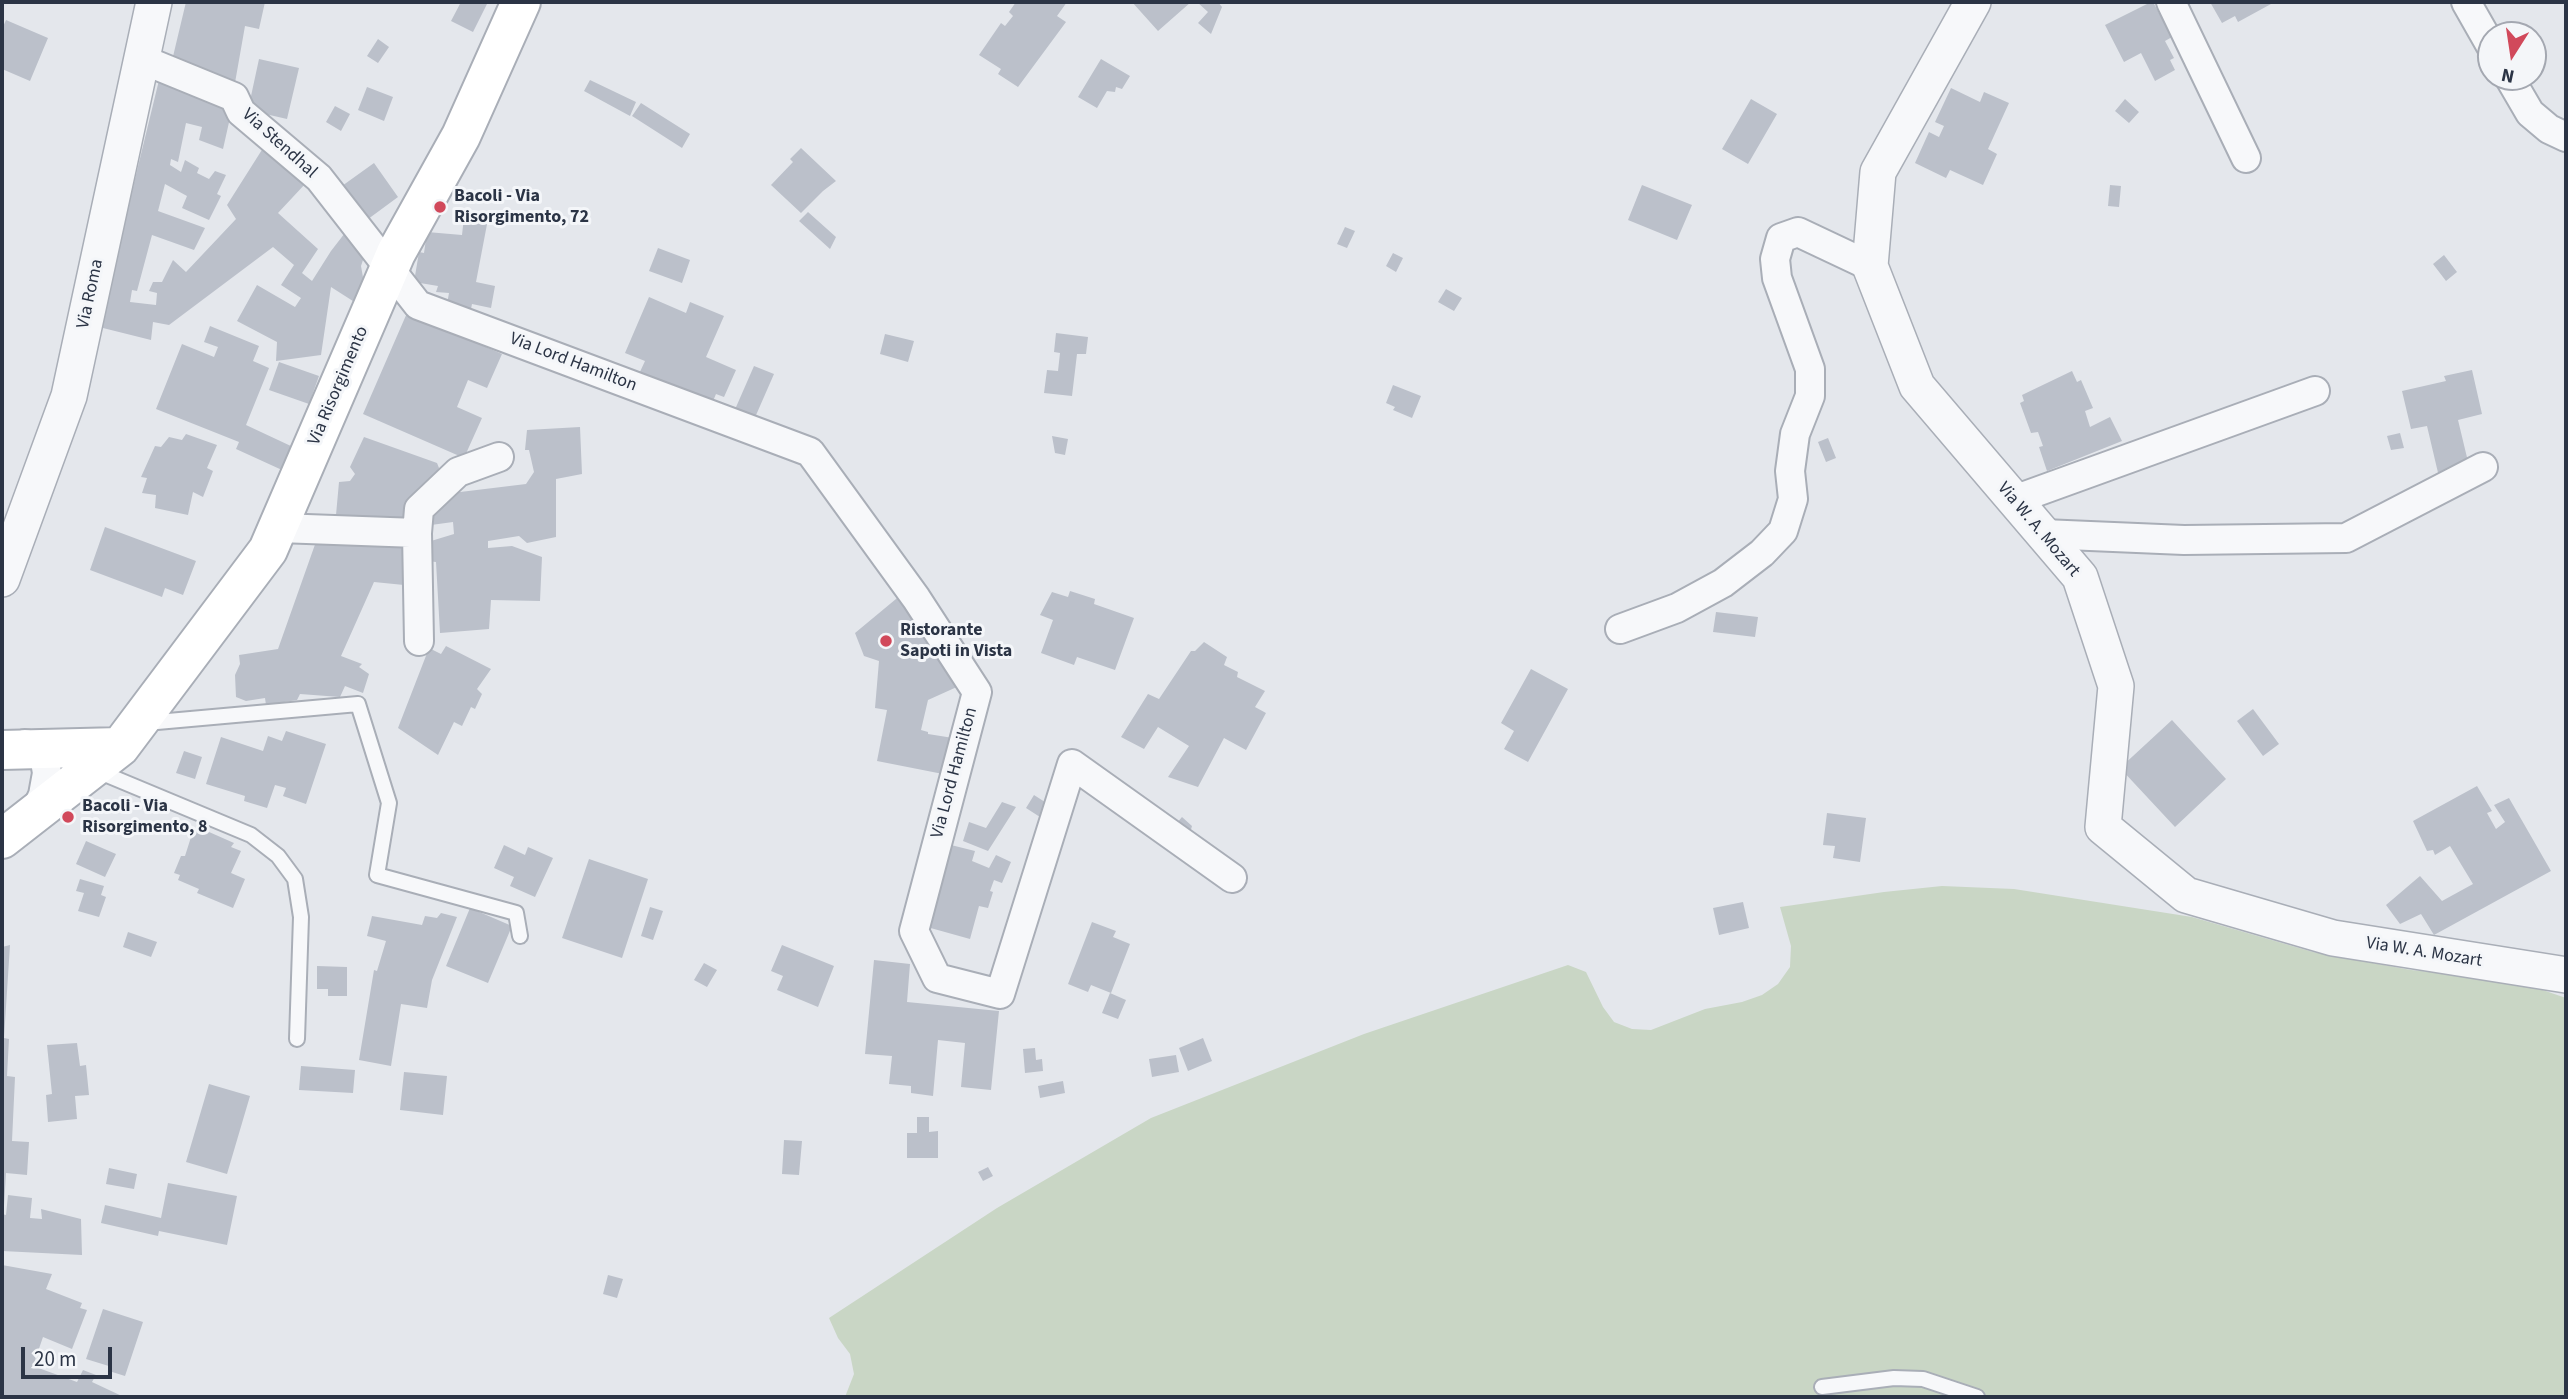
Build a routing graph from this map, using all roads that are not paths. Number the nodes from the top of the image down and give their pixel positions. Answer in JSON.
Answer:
{"nodes":[{"id":1,"x":154,"y":2,"type":"edge"},
{"id":2,"x":521,"y":2,"type":"edge"},
{"id":3,"x":1973,"y":2,"type":"edge"},
{"id":4,"x":2171,"y":2,"type":"edge"},
{"id":5,"x":2466,"y":2,"type":"edge"},
{"id":6,"x":2477,"y":22,"type":"edge"},
{"id":7,"x":141,"y":59,"type":"junction"},
{"id":8,"x":2517,"y":91,"type":"edge"},
{"id":9,"x":2566,"y":137,"type":"edge"},
{"id":10,"x":2246,"y":158,"type":"dead end"},
{"id":11,"x":1870,"y":266,"type":"junction"},
{"id":12,"x":390,"y":267,"type":"junction"},
{"id":13,"x":2315,"y":391,"type":"dead end"},
{"id":14,"x":499,"y":457,"type":"dead end"},
{"id":15,"x":2483,"y":467,"type":"dead end"},
{"id":16,"x":2014,"y":500,"type":"junction"},
{"id":17,"x":279,"y":528,"type":"junction"},
{"id":18,"x":417,"y":533,"type":"junction"},
{"id":19,"x":2043,"y":534,"type":"junction"},
{"id":20,"x":2,"y":579,"type":"edge"},
{"id":21,"x":1620,"y":629,"type":"dead end"},
{"id":22,"x":419,"y":640,"type":"dead end"},
{"id":23,"x":2,"y":737,"type":"edge"},
{"id":24,"x":117,"y":747,"type":"junction"},
{"id":25,"x":43,"y":748,"type":"junction"},
{"id":26,"x":2,"y":750,"type":"edge"},
{"id":27,"x":34,"y":815,"type":"junction"},
{"id":28,"x":2,"y":839,"type":"edge"},
{"id":29,"x":1232,"y":878,"type":"dead end"},
{"id":30,"x":520,"y":936,"type":"dead end"},
{"id":31,"x":2566,"y":975,"type":"edge"},
{"id":32,"x":297,"y":1039,"type":"dead end"},
{"id":33,"x":1822,"y":1387,"type":"dead end"},
{"id":34,"x":1977,"y":1397,"type":"edge"}],
"edges":[{"from":1,"to":7,"type":"street","name":"Via Roma"},
{"from":2,"to":12,"type":"main road","name":"Via Risorgimento"},
{"from":3,"to":11,"type":"street","name":"Via W. A. Mozart"},
{"from":4,"to":10,"type":"street"},
{"from":5,"to":6,"type":"street"},
{"from":7,"to":12,"type":"street","name":"Via Stendhal"},
{"from":7,"to":20,"type":"street","name":"Via Roma"},
{"from":8,"to":9,"type":"street"},
{"from":11,"to":16,"type":"street","name":"Via W. A. Mozart"},
{"from":11,"to":21,"type":"street"},
{"from":12,"to":17,"type":"main road","name":"Via Risorgimento"},
{"from":12,"to":29,"type":"street","name":"Via Lord Hamilton"},
{"from":13,"to":16,"type":"street"},
{"from":14,"to":18,"type":"street"},
{"from":15,"to":19,"type":"street"},
{"from":16,"to":19,"type":"street","name":"Via W. A. Mozart"},
{"from":17,"to":18,"type":"street"},
{"from":17,"to":24,"type":"main road","name":"Via Risorgimento"},
{"from":18,"to":22,"type":"street"},
{"from":19,"to":31,"type":"street","name":"Via W. A. Mozart"},
{"from":23,"to":25,"type":"street"},
{"from":24,"to":25,"type":"main road"},
{"from":24,"to":27,"type":"main road","name":"Via Risorgimento"},
{"from":24,"to":30,"type":"lane"},
{"from":24,"to":32,"type":"lane"},
{"from":25,"to":26,"type":"main road"},
{"from":25,"to":27,"type":"street"},
{"from":27,"to":28,"type":"main road","name":"Via Risorgimento"},
{"from":33,"to":34,"type":"lane"}]}
